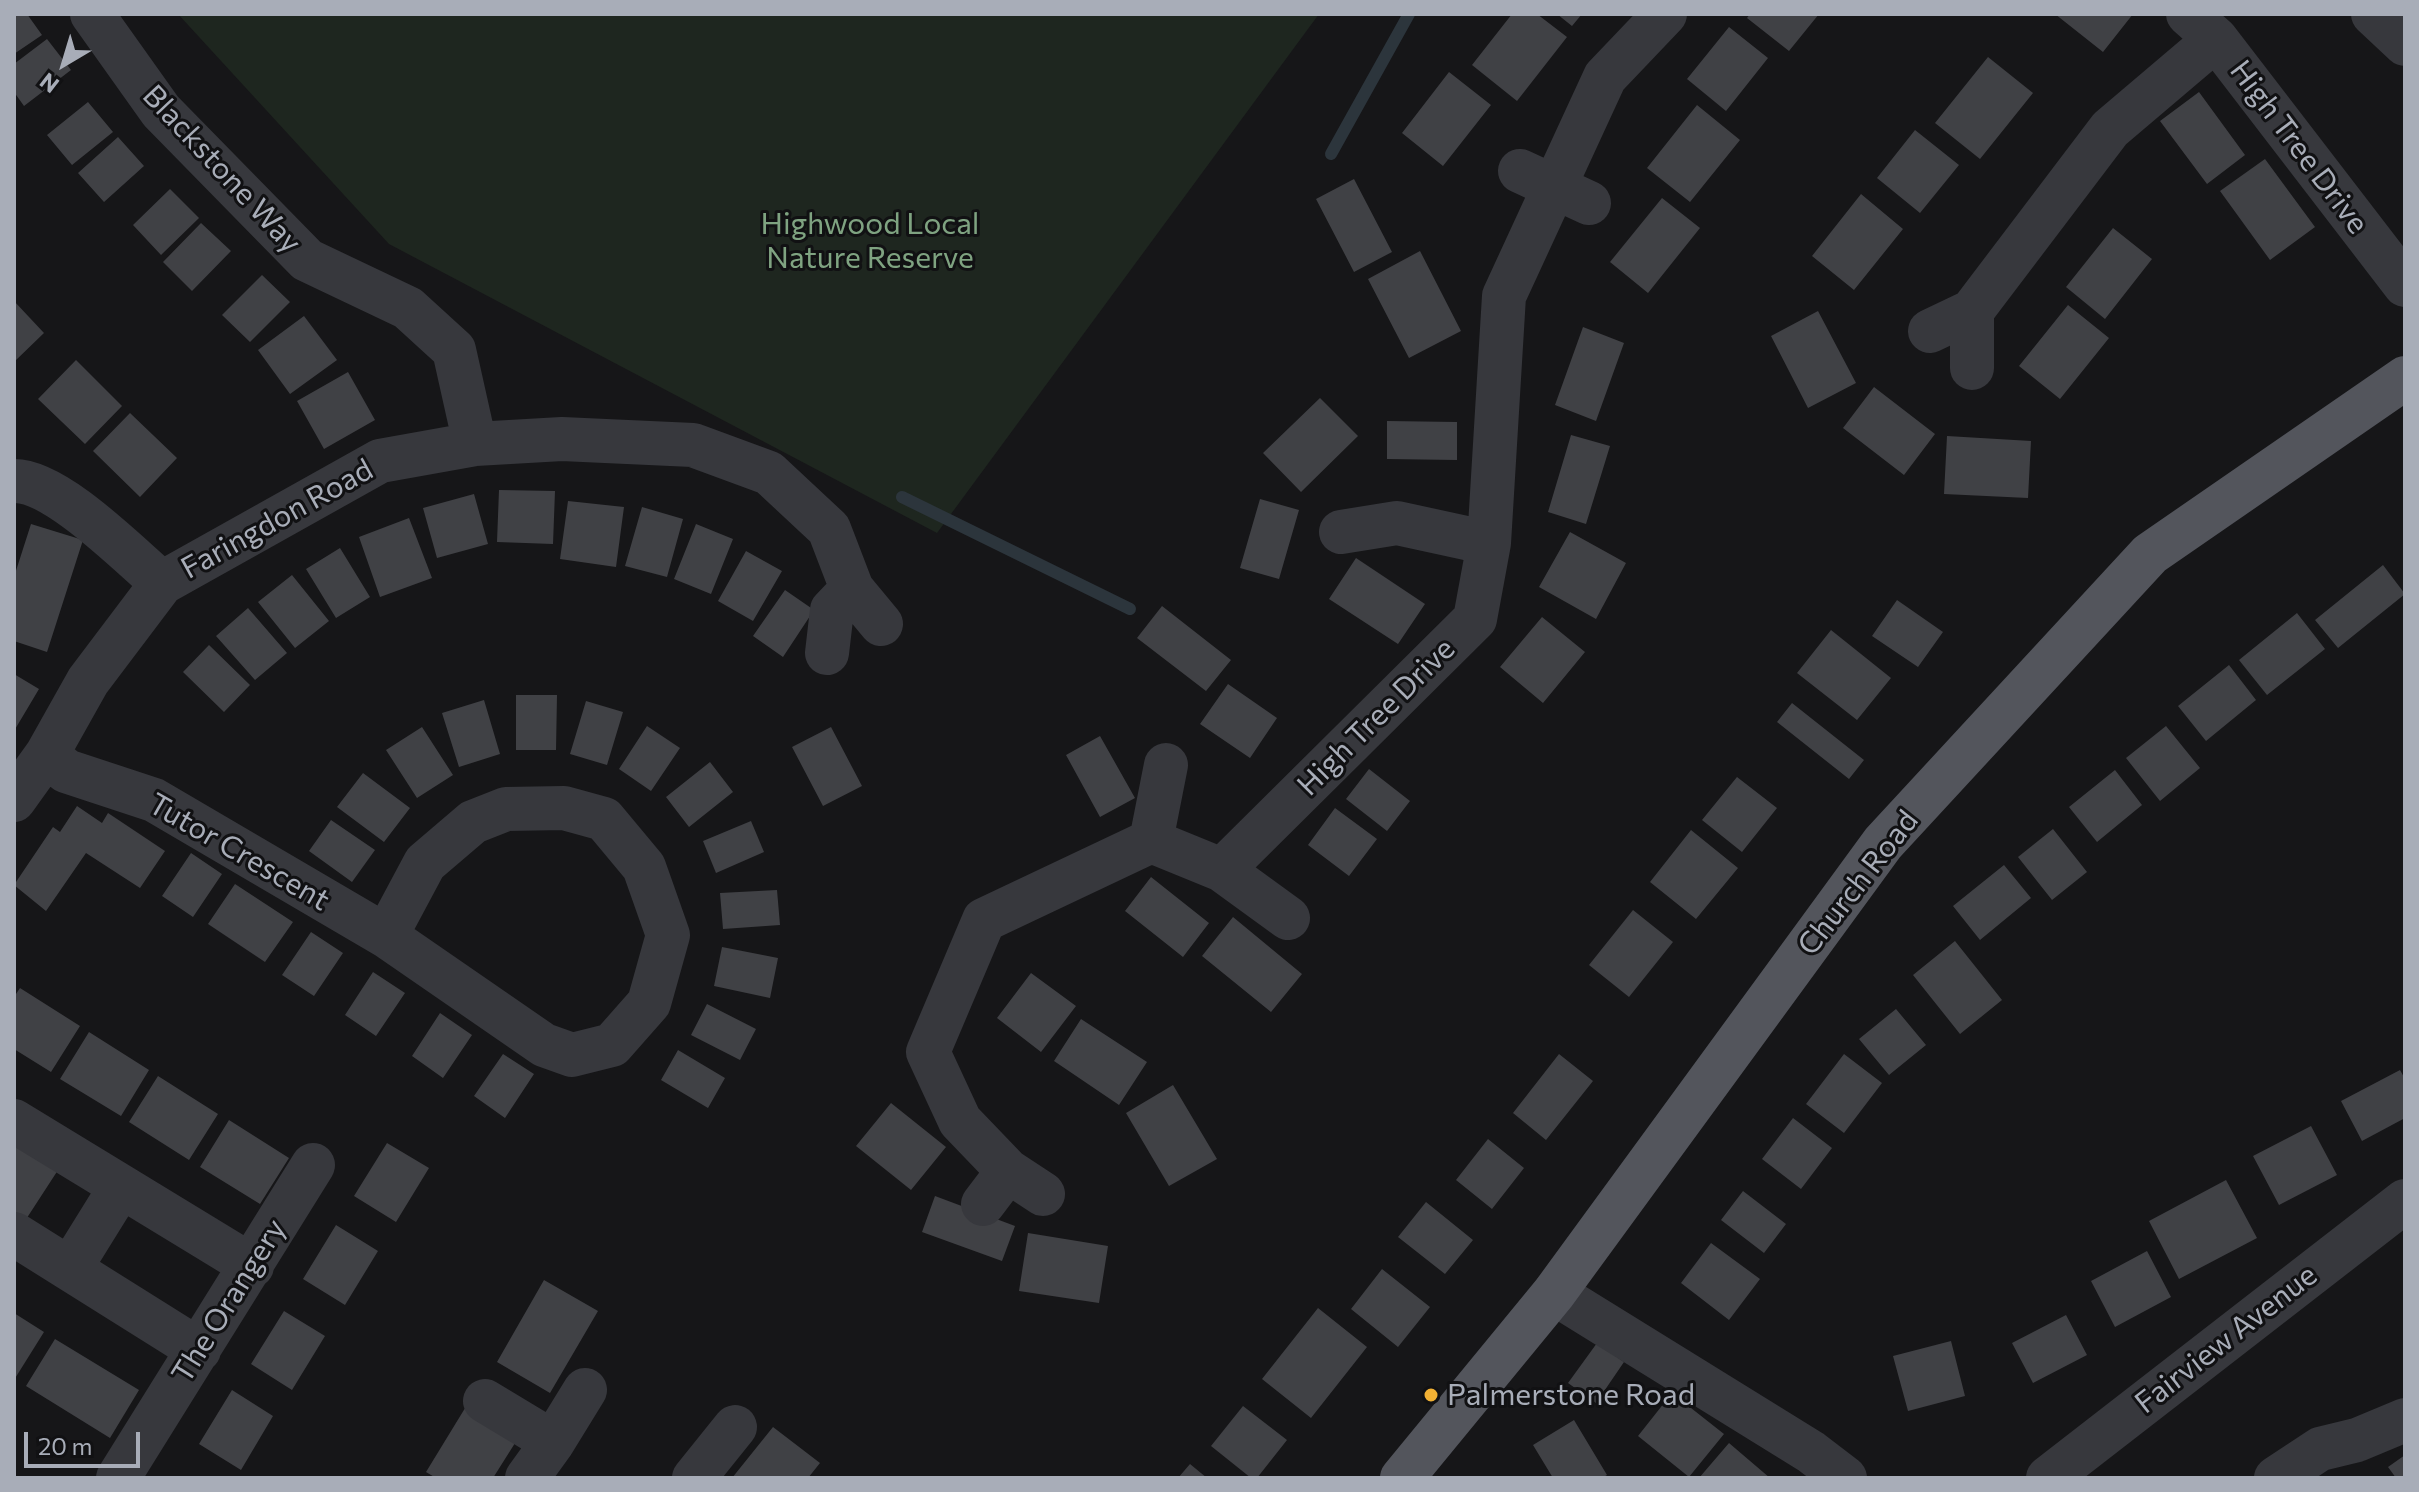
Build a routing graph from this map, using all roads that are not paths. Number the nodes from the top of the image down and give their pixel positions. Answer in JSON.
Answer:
{"nodes":[{"id":1,"x":92,"y":14,"type":"edge"},
{"id":2,"x":1665,"y":14,"type":"edge"},
{"id":3,"x":2373,"y":14,"type":"edge"},
{"id":4,"x":2202,"y":26,"type":"edge"},
{"id":5,"x":2405,"y":44,"type":"edge"},
{"id":6,"x":2405,"y":285,"type":"edge"},
{"id":7,"x":1972,"y":311,"type":"junction"},
{"id":8,"x":1930,"y":331,"type":"dead end"},
{"id":9,"x":1972,"y":368,"type":"dead end"},
{"id":10,"x":2405,"y":378,"type":"edge"},
{"id":11,"x":475,"y":444,"type":"junction"},
{"id":12,"x":19,"y":471,"type":"edge"},
{"id":13,"x":1341,"y":532,"type":"dead end"},
{"id":14,"x":1489,"y":543,"type":"junction"},
{"id":15,"x":162,"y":583,"type":"junction"},
{"id":16,"x":852,"y":589,"type":"junction"},
{"id":17,"x":881,"y":624,"type":"dead end"},
{"id":18,"x":827,"y":653,"type":"dead end"},
{"id":19,"x":47,"y":754,"type":"junction"},
{"id":20,"x":1166,"y":765,"type":"dead end"},
{"id":21,"x":14,"y":800,"type":"edge"},
{"id":22,"x":1151,"y":841,"type":"junction"},
{"id":23,"x":1222,"y":870,"type":"junction"},
{"id":24,"x":1288,"y":918,"type":"dead end"},
{"id":25,"x":386,"y":936,"type":"junction"},
{"id":26,"x":14,"y":1121,"type":"edge"},
{"id":27,"x":313,"y":1165,"type":"dead end"},
{"id":28,"x":120,"y":1188,"type":"junction"},
{"id":29,"x":1011,"y":1190,"type":"dead end"},
{"id":30,"x":2405,"y":1201,"type":"edge"},
{"id":31,"x":14,"y":1234,"type":"edge"},
{"id":32,"x":252,"y":1266,"type":"junction"},
{"id":33,"x":71,"y":1267,"type":"junction"},
{"id":34,"x":1554,"y":1293,"type":"junction"},
{"id":35,"x":199,"y":1350,"type":"junction"},
{"id":36,"x":585,"y":1390,"type":"dead end"},
{"id":37,"x":485,"y":1401,"type":"dead end"},
{"id":38,"x":2405,"y":1420,"type":"edge"},
{"id":39,"x":735,"y":1427,"type":"dead end"},
{"id":40,"x":553,"y":1442,"type":"junction"},
{"id":41,"x":118,"y":1478,"type":"edge"},
{"id":42,"x":527,"y":1478,"type":"edge"},
{"id":43,"x":694,"y":1478,"type":"edge"},
{"id":44,"x":1402,"y":1478,"type":"edge"},
{"id":45,"x":1845,"y":1478,"type":"edge"},
{"id":46,"x":2048,"y":1478,"type":"edge"},
{"id":47,"x":2276,"y":1478,"type":"edge"}],
"edges":[{"from":1,"to":11,"type":"street","name":"Blackstone Way"},
{"from":2,"to":14,"type":"street","name":"High Tree Drive"},
{"from":3,"to":5,"type":"street"},
{"from":4,"to":6,"type":"street","name":"High Tree Drive"},
{"from":4,"to":7,"type":"street"},
{"from":7,"to":8,"type":"street"},
{"from":7,"to":9,"type":"street"},
{"from":10,"to":34,"type":"main road","name":"Church Road"},
{"from":11,"to":15,"type":"street","name":"Faringdon Road"},
{"from":11,"to":16,"type":"street","name":"Faringdon Road"},
{"from":12,"to":15,"type":"street","name":"Faringdon Road"},
{"from":13,"to":14,"type":"street"},
{"from":14,"to":23,"type":"street","name":"High Tree Drive"},
{"from":15,"to":19,"type":"street","name":"Faringdon Road"},
{"from":16,"to":17,"type":"street","name":"Faringdon Road"},
{"from":16,"to":18,"type":"street"},
{"from":19,"to":21,"type":"street","name":"Faringdon Road"},
{"from":19,"to":25,"type":"street","name":"Tutor Crescent"},
{"from":20,"to":22,"type":"street"},
{"from":22,"to":23,"type":"street"},
{"from":22,"to":29,"type":"street"},
{"from":23,"to":24,"type":"street"},
{"from":25,"to":25,"type":"street","name":"Tutor Crescent"},
{"from":26,"to":28,"type":"street"},
{"from":27,"to":32,"type":"street","name":"The Orangery"},
{"from":28,"to":32,"type":"street"},
{"from":28,"to":33,"type":"street"},
{"from":30,"to":46,"type":"street","name":"Fairview Avenue"},
{"from":31,"to":33,"type":"street"},
{"from":32,"to":35,"type":"street","name":"The Orangery"},
{"from":33,"to":35,"type":"street"},
{"from":34,"to":44,"type":"main road","name":"Church Road"},
{"from":34,"to":45,"type":"street"},
{"from":35,"to":41,"type":"street","name":"The Orangery"},
{"from":36,"to":40,"type":"street"},
{"from":37,"to":40,"type":"street"},
{"from":38,"to":47,"type":"street"},
{"from":39,"to":43,"type":"street"},
{"from":40,"to":42,"type":"street"}]}
